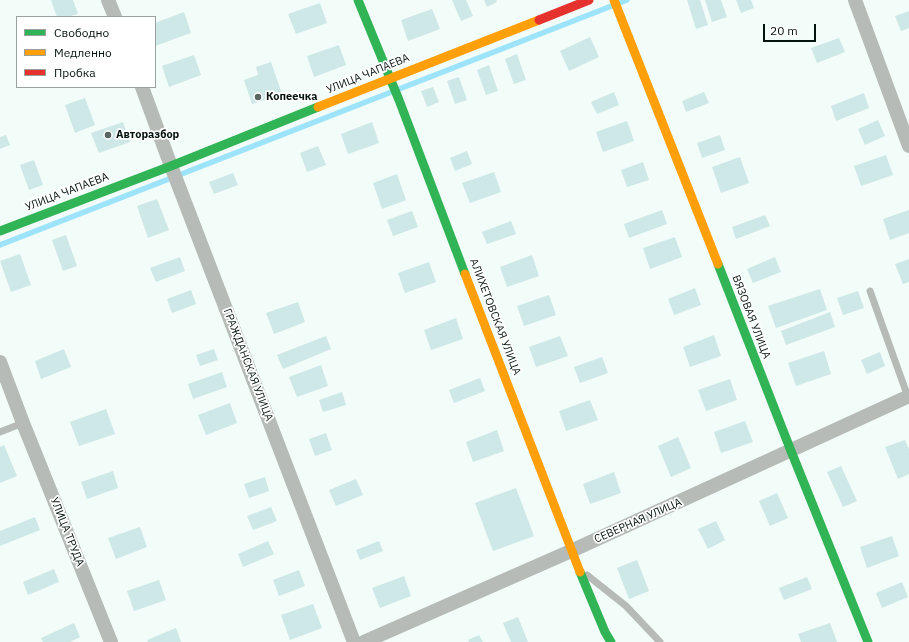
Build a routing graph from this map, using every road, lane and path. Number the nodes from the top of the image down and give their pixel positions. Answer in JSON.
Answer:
{"nodes":[{"id":1,"x":108,"y":0,"type":"edge"},
{"id":2,"x":358,"y":0,"type":"edge"},
{"id":3,"x":589,"y":0,"type":"edge"},
{"id":4,"x":614,"y":0,"type":"edge"},
{"id":5,"x":855,"y":0,"type":"edge"},
{"id":6,"x":115,"y":16,"type":"edge"},
{"id":7,"x":390,"y":78,"type":"junction"},
{"id":8,"x":142,"y":88,"type":"edge"},
{"id":9,"x":909,"y":146,"type":"edge"},
{"id":10,"x":171,"y":166,"type":"junction"},
{"id":11,"x":0,"y":231,"type":"edge"},
{"id":12,"x":870,"y":291,"type":"dead end"},
{"id":13,"x":0,"y":362,"type":"edge"},
{"id":14,"x":908,"y":397,"type":"edge"},
{"id":15,"x":23,"y":423,"type":"junction"},
{"id":16,"x":0,"y":432,"type":"edge"},
{"id":17,"x":791,"y":451,"type":"junction"},
{"id":18,"x":571,"y":551,"type":"junction"},
{"id":19,"x":578,"y":567,"type":"junction"},
{"id":20,"x":111,"y":642,"type":"edge"},
{"id":21,"x":354,"y":642,"type":"edge"},
{"id":22,"x":364,"y":642,"type":"edge"},
{"id":23,"x":611,"y":642,"type":"edge"},
{"id":24,"x":660,"y":642,"type":"edge"},
{"id":25,"x":868,"y":642,"type":"edge"}],
"edges":[{"from":1,"to":6,"type":"street"},
{"from":2,"to":7,"type":"street","name":"АЛИХЕТОВСКАЯ УЛИЦА"},
{"from":3,"to":7,"type":"street","name":"УЛИЦА ЧАПАЕВА"},
{"from":4,"to":17,"type":"street","name":"ВЯЗОВАЯ УЛИЦА"},
{"from":5,"to":9,"type":"street"},
{"from":7,"to":10,"type":"street","name":"УЛИЦА ЧАПАЕВА"},
{"from":7,"to":18,"type":"street","name":"АЛИХЕТОВСКАЯ УЛИЦА"},
{"from":8,"to":10,"type":"street","name":"ГРАЖДАНСКАЯ УЛИЦА"},
{"from":10,"to":11,"type":"street","name":"УЛИЦА ЧАПАЕВА"},
{"from":10,"to":21,"type":"street","name":"ГРАЖДАНСКАЯ УЛИЦА"},
{"from":12,"to":14,"type":"lane"},
{"from":13,"to":15,"type":"street","name":"УЛИЦА ТРУДА"},
{"from":14,"to":17,"type":"street","name":"СЕВЕРНАЯ УЛИЦА"},
{"from":15,"to":16,"type":"lane"},
{"from":15,"to":20,"type":"street","name":"УЛИЦА ТРУДА"},
{"from":17,"to":18,"type":"street","name":"СЕВЕРНАЯ УЛИЦА"},
{"from":17,"to":25,"type":"street","name":"ВЯЗОВАЯ УЛИЦА"},
{"from":18,"to":19,"type":"street","name":"АЛИХЕТОВСКАЯ УЛИЦА"},
{"from":18,"to":22,"type":"street","name":"СЕВЕРНАЯ УЛИЦА"},
{"from":19,"to":23,"type":"street","name":"АЛИХЕТОВСКАЯ УЛИЦА"},
{"from":19,"to":24,"type":"lane"}]}
